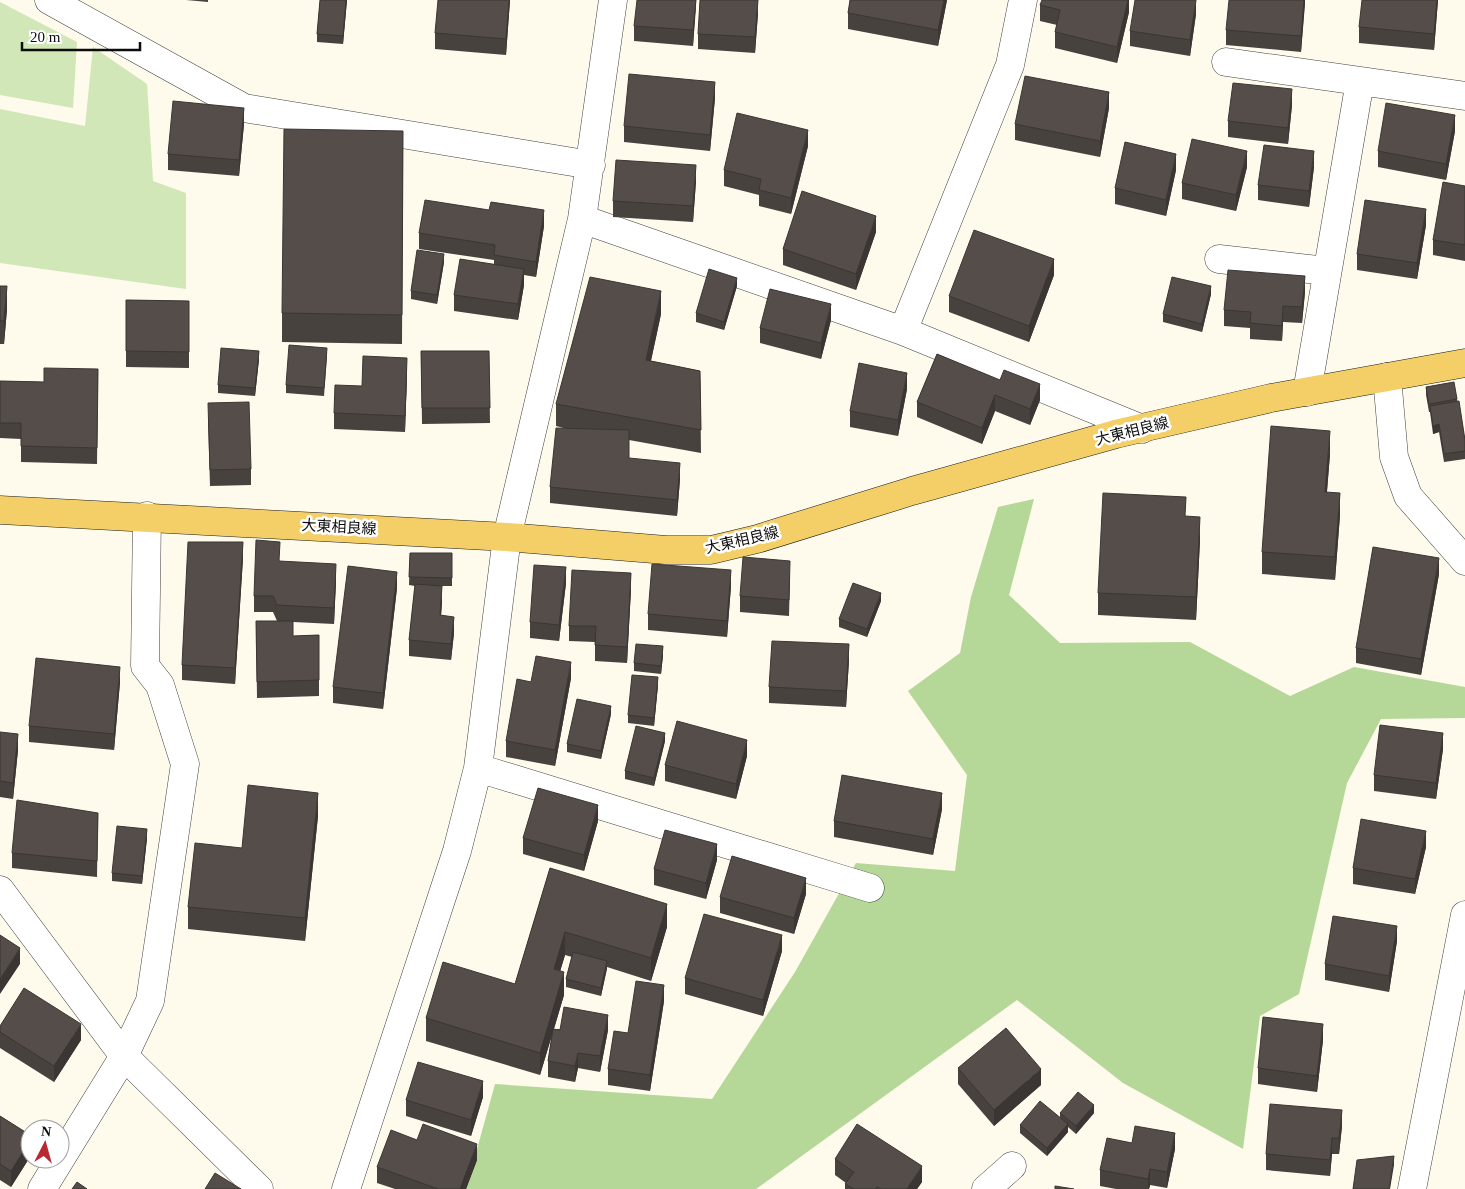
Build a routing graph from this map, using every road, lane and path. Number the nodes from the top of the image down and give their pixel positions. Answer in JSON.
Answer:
{"nodes":[{"id":1,"x":49,"y":0,"type":"edge"},
{"id":2,"x":613,"y":0,"type":"edge"},
{"id":3,"x":1023,"y":0,"type":"edge"},
{"id":4,"x":1226,"y":62,"type":"dead end"},
{"id":5,"x":1360,"y":81,"type":"junction"},
{"id":6,"x":1465,"y":96,"type":"edge"},
{"id":7,"x":591,"y":165,"type":"junction"},
{"id":8,"x":582,"y":220,"type":"junction"},
{"id":9,"x":1219,"y":259,"type":"dead end"},
{"id":10,"x":1327,"y":271,"type":"junction"},
{"id":11,"x":902,"y":331,"type":"junction"},
{"id":12,"x":1465,"y":363,"type":"edge"},
{"id":13,"x":1387,"y":377,"type":"junction"},
{"id":14,"x":1307,"y":392,"type":"junction"},
{"id":15,"x":1142,"y":429,"type":"junction"},
{"id":16,"x":0,"y":510,"type":"edge"},
{"id":17,"x":147,"y":516,"type":"junction"},
{"id":18,"x":507,"y":537,"type":"junction"},
{"id":19,"x":1465,"y":561,"type":"edge"},
{"id":20,"x":478,"y":768,"type":"junction"},
{"id":21,"x":870,"y":888,"type":"dead end"},
{"id":22,"x":0,"y":890,"type":"edge"},
{"id":23,"x":1465,"y":915,"type":"edge"},
{"id":24,"x":124,"y":1056,"type":"junction"},
{"id":25,"x":1012,"y":1166,"type":"dead end"},
{"id":26,"x":42,"y":1189,"type":"edge"},
{"id":27,"x":259,"y":1189,"type":"edge"},
{"id":28,"x":346,"y":1189,"type":"edge"},
{"id":29,"x":986,"y":1189,"type":"edge"},
{"id":30,"x":1412,"y":1189,"type":"edge"}],
"edges":[{"from":1,"to":7,"type":"street"},
{"from":2,"to":7,"type":"street"},
{"from":3,"to":11,"type":"street"},
{"from":4,"to":5,"type":"street"},
{"from":5,"to":6,"type":"street"},
{"from":5,"to":10,"type":"street"},
{"from":7,"to":8,"type":"street"},
{"from":8,"to":11,"type":"street"},
{"from":8,"to":18,"type":"street"},
{"from":9,"to":10,"type":"street"},
{"from":10,"to":14,"type":"street"},
{"from":11,"to":15,"type":"street"},
{"from":12,"to":13,"type":"main road","name":"大東相良線"},
{"from":13,"to":14,"type":"main road","name":"大東相良線"},
{"from":13,"to":19,"type":"street"},
{"from":14,"to":15,"type":"main road","name":"大東相良線"},
{"from":15,"to":18,"type":"main road","name":"大東相良線"},
{"from":16,"to":17,"type":"main road","name":"大東相良線"},
{"from":17,"to":18,"type":"main road","name":"大東相良線"},
{"from":17,"to":24,"type":"street"},
{"from":18,"to":20,"type":"street"},
{"from":20,"to":21,"type":"street"},
{"from":20,"to":28,"type":"street"},
{"from":22,"to":24,"type":"street"},
{"from":23,"to":30,"type":"street"},
{"from":24,"to":26,"type":"street"},
{"from":24,"to":27,"type":"street"},
{"from":25,"to":29,"type":"street"}]}
